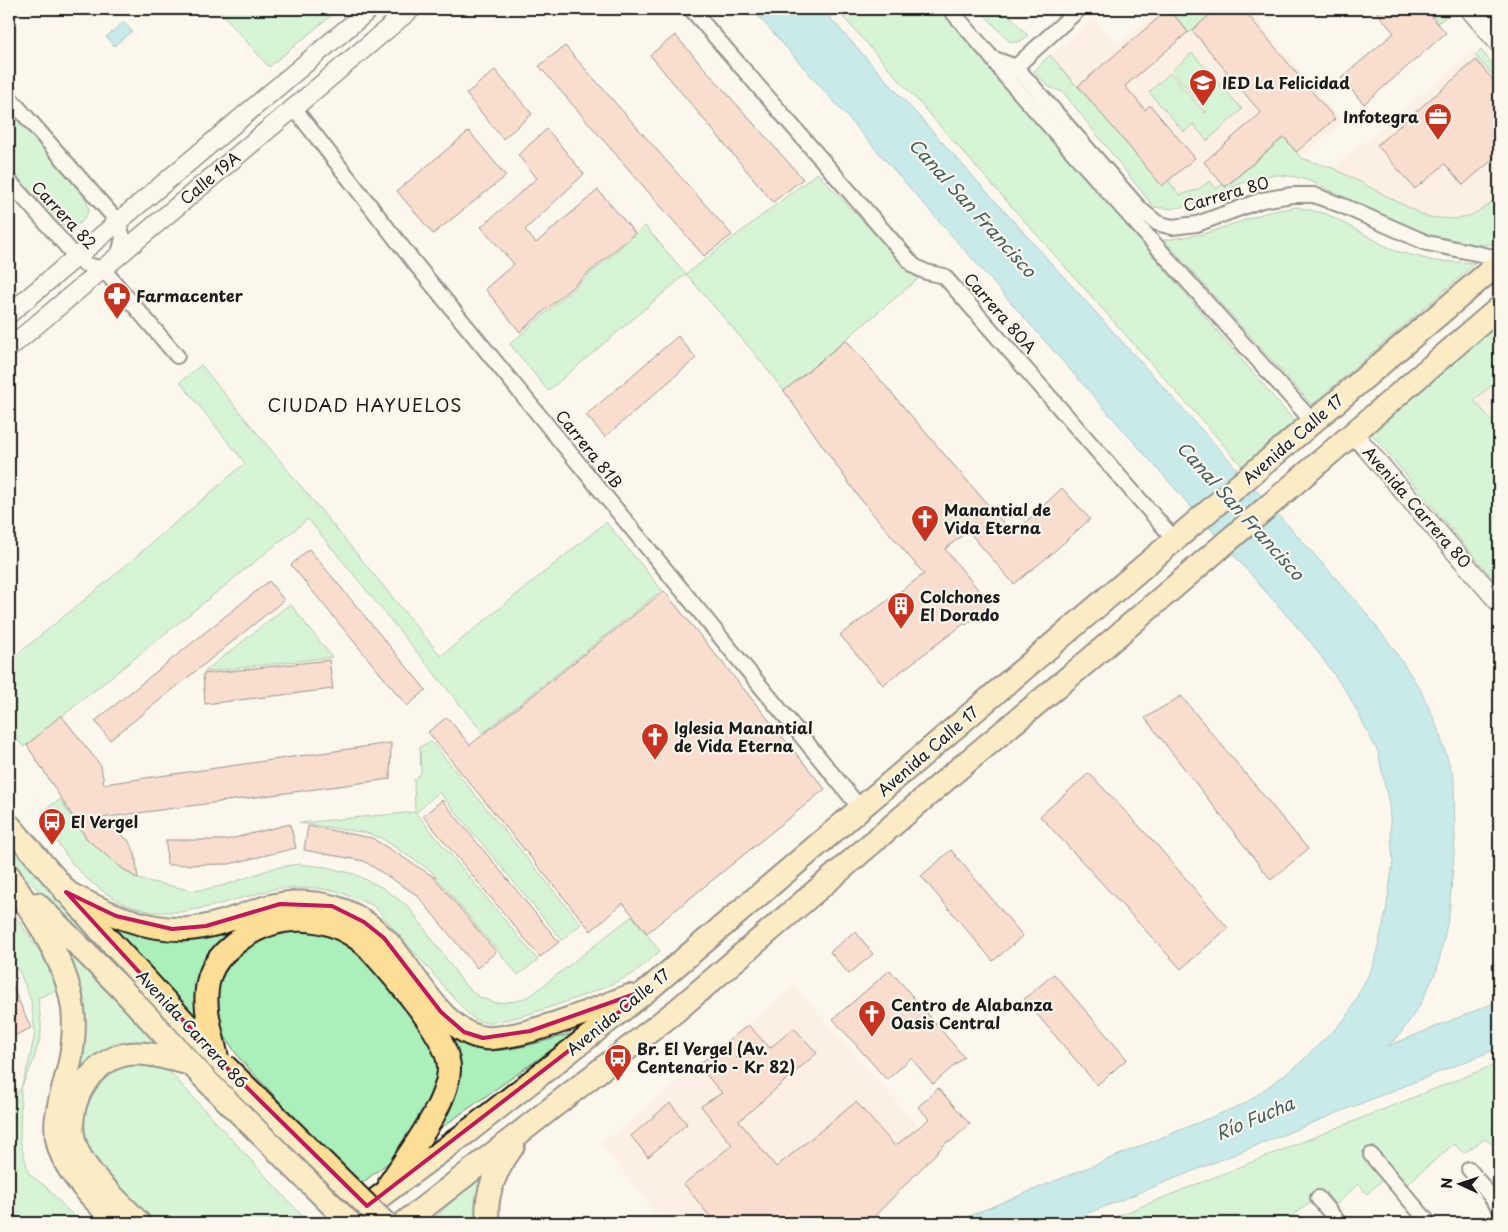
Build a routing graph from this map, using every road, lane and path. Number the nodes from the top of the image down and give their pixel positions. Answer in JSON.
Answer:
{"nodes":[{"id":1,"x":370,"y":9,"type":"edge"},
{"id":2,"x":412,"y":9,"type":"edge"},
{"id":3,"x":691,"y":9,"type":"edge"},
{"id":4,"x":950,"y":9,"type":"edge"},
{"id":5,"x":1079,"y":9,"type":"edge"},
{"id":6,"x":1469,"y":9,"type":"edge"},
{"id":7,"x":1499,"y":14,"type":"edge"},
{"id":8,"x":1484,"y":26,"type":"junction"},
{"id":9,"x":1499,"y":44,"type":"edge"},
{"id":10,"x":1011,"y":72,"type":"junction"},
{"id":11,"x":9,"y":97,"type":"edge"},
{"id":12,"x":294,"y":108,"type":"junction"},
{"id":13,"x":9,"y":181,"type":"edge"},
{"id":14,"x":118,"y":222,"type":"junction"},
{"id":15,"x":119,"y":255,"type":"junction"},
{"id":16,"x":76,"y":257,"type":"junction"},
{"id":17,"x":1499,"y":258,"type":"edge"},
{"id":18,"x":1499,"y":263,"type":"edge"},
{"id":19,"x":103,"y":269,"type":"junction"},
{"id":20,"x":1499,"y":308,"type":"edge"},
{"id":21,"x":9,"y":314,"type":"edge"},
{"id":22,"x":9,"y":348,"type":"edge"},
{"id":23,"x":177,"y":356,"type":"dead end"},
{"id":24,"x":1313,"y":422,"type":"junction"},
{"id":25,"x":1354,"y":433,"type":"junction"},
{"id":26,"x":1182,"y":535,"type":"junction"},
{"id":27,"x":1499,"y":604,"type":"edge"},
{"id":28,"x":861,"y":809,"type":"junction"},
{"id":29,"x":9,"y":826,"type":"edge"},
{"id":30,"x":9,"y":876,"type":"edge"},
{"id":31,"x":66,"y":892,"type":"junction"},
{"id":32,"x":649,"y":989,"type":"junction"},
{"id":33,"x":221,"y":1061,"type":"junction"},
{"id":34,"x":198,"y":1072,"type":"junction"},
{"id":35,"x":522,"y":1132,"type":"junction"},
{"id":36,"x":1371,"y":1155,"type":"dead end"},
{"id":37,"x":1469,"y":1170,"type":"dead end"},
{"id":38,"x":455,"y":1183,"type":"junction"},
{"id":39,"x":383,"y":1193,"type":"junction"},
{"id":40,"x":1318,"y":1198,"type":"dead end"},
{"id":41,"x":1499,"y":1208,"type":"edge"},
{"id":42,"x":116,"y":1223,"type":"edge"},
{"id":43,"x":139,"y":1223,"type":"edge"},
{"id":44,"x":344,"y":1223,"type":"edge"},
{"id":45,"x":350,"y":1223,"type":"edge"},
{"id":46,"x":385,"y":1223,"type":"edge"},
{"id":47,"x":404,"y":1223,"type":"edge"},
{"id":48,"x":422,"y":1223,"type":"edge"},
{"id":49,"x":488,"y":1223,"type":"edge"},
{"id":50,"x":1339,"y":1223,"type":"edge"},
{"id":51,"x":1429,"y":1223,"type":"edge"}],
"edges":[{"from":1,"to":14,"type":"street","name":"Calle 19A"},
{"from":2,"to":12,"type":"street","name":"Calle 19A"},
{"from":3,"to":26,"type":"street","name":"Carrera 80A"},
{"from":4,"to":10,"type":"street","name":"Carrera 80"},
{"from":5,"to":10,"type":"street"},
{"from":6,"to":8,"type":"street"},
{"from":7,"to":8,"type":"street"},
{"from":8,"to":9,"type":"street"},
{"from":10,"to":17,"type":"street","name":"Carrera 80"},
{"from":10,"to":24,"type":"street","name":"Carrera 80"},
{"from":11,"to":14,"type":"street"},
{"from":12,"to":15,"type":"street","name":"Calle 19A"},
{"from":12,"to":28,"type":"street","name":"Carrera 81B"},
{"from":13,"to":16,"type":"street","name":"Carrera 82"},
{"from":14,"to":15,"type":"street","name":"Carrera 82"},
{"from":14,"to":16,"type":"street","name":"Calle 19A"},
{"from":15,"to":19,"type":"street","name":"Calle 19A"},
{"from":16,"to":19,"type":"street","name":"Carrera 82"},
{"from":16,"to":21,"type":"street","name":"Calle 19A"},
{"from":18,"to":24,"type":"main road","name":"Avenida Calle 17"},
{"from":19,"to":22,"type":"street","name":"Calle 19A"},
{"from":19,"to":23,"type":"street","name":"Carrera 82"},
{"from":20,"to":25,"type":"main road","name":"Avenida Calle 17"},
{"from":24,"to":26,"type":"main road","name":"Avenida Calle 17"},
{"from":25,"to":27,"type":"street","name":"Avenida Carrera 80"},
{"from":25,"to":35,"type":"main road","name":"Avenida Calle 17"},
{"from":26,"to":28,"type":"main road","name":"Avenida Calle 17"},
{"from":28,"to":32,"type":"main road","name":"Avenida Calle 17"},
{"from":29,"to":31,"type":"main road","name":"Avenida Carrera 86"},
{"from":30,"to":34,"type":"main road","name":"Avenida Carrera 86"},
{"from":30,"to":42,"type":"main road"},
{"from":31,"to":32,"type":"main road"},
{"from":31,"to":33,"type":"main road","name":"Avenida Carrera 86"},
{"from":32,"to":39,"type":"main road","name":"Avenida Calle 17"},
{"from":33,"to":39,"type":"main road"},
{"from":33,"to":46,"type":"main road","name":"Avenida Carrera 86","bridge":true},
{"from":34,"to":43,"type":"main road"},
{"from":34,"to":45,"type":"main road","name":"Avenida Carrera 86","bridge":true},
{"from":35,"to":38,"type":"main road","name":"Avenida Calle 17"},
{"from":35,"to":49,"type":"main road"},
{"from":36,"to":51,"type":"street"},
{"from":37,"to":41,"type":"street"},
{"from":38,"to":47,"type":"main road","name":"Avenida Calle 17"},
{"from":38,"to":48,"type":"main road"},
{"from":39,"to":44,"type":"main road","name":"Avenida Calle 17"},
{"from":40,"to":50,"type":"street"}]}
